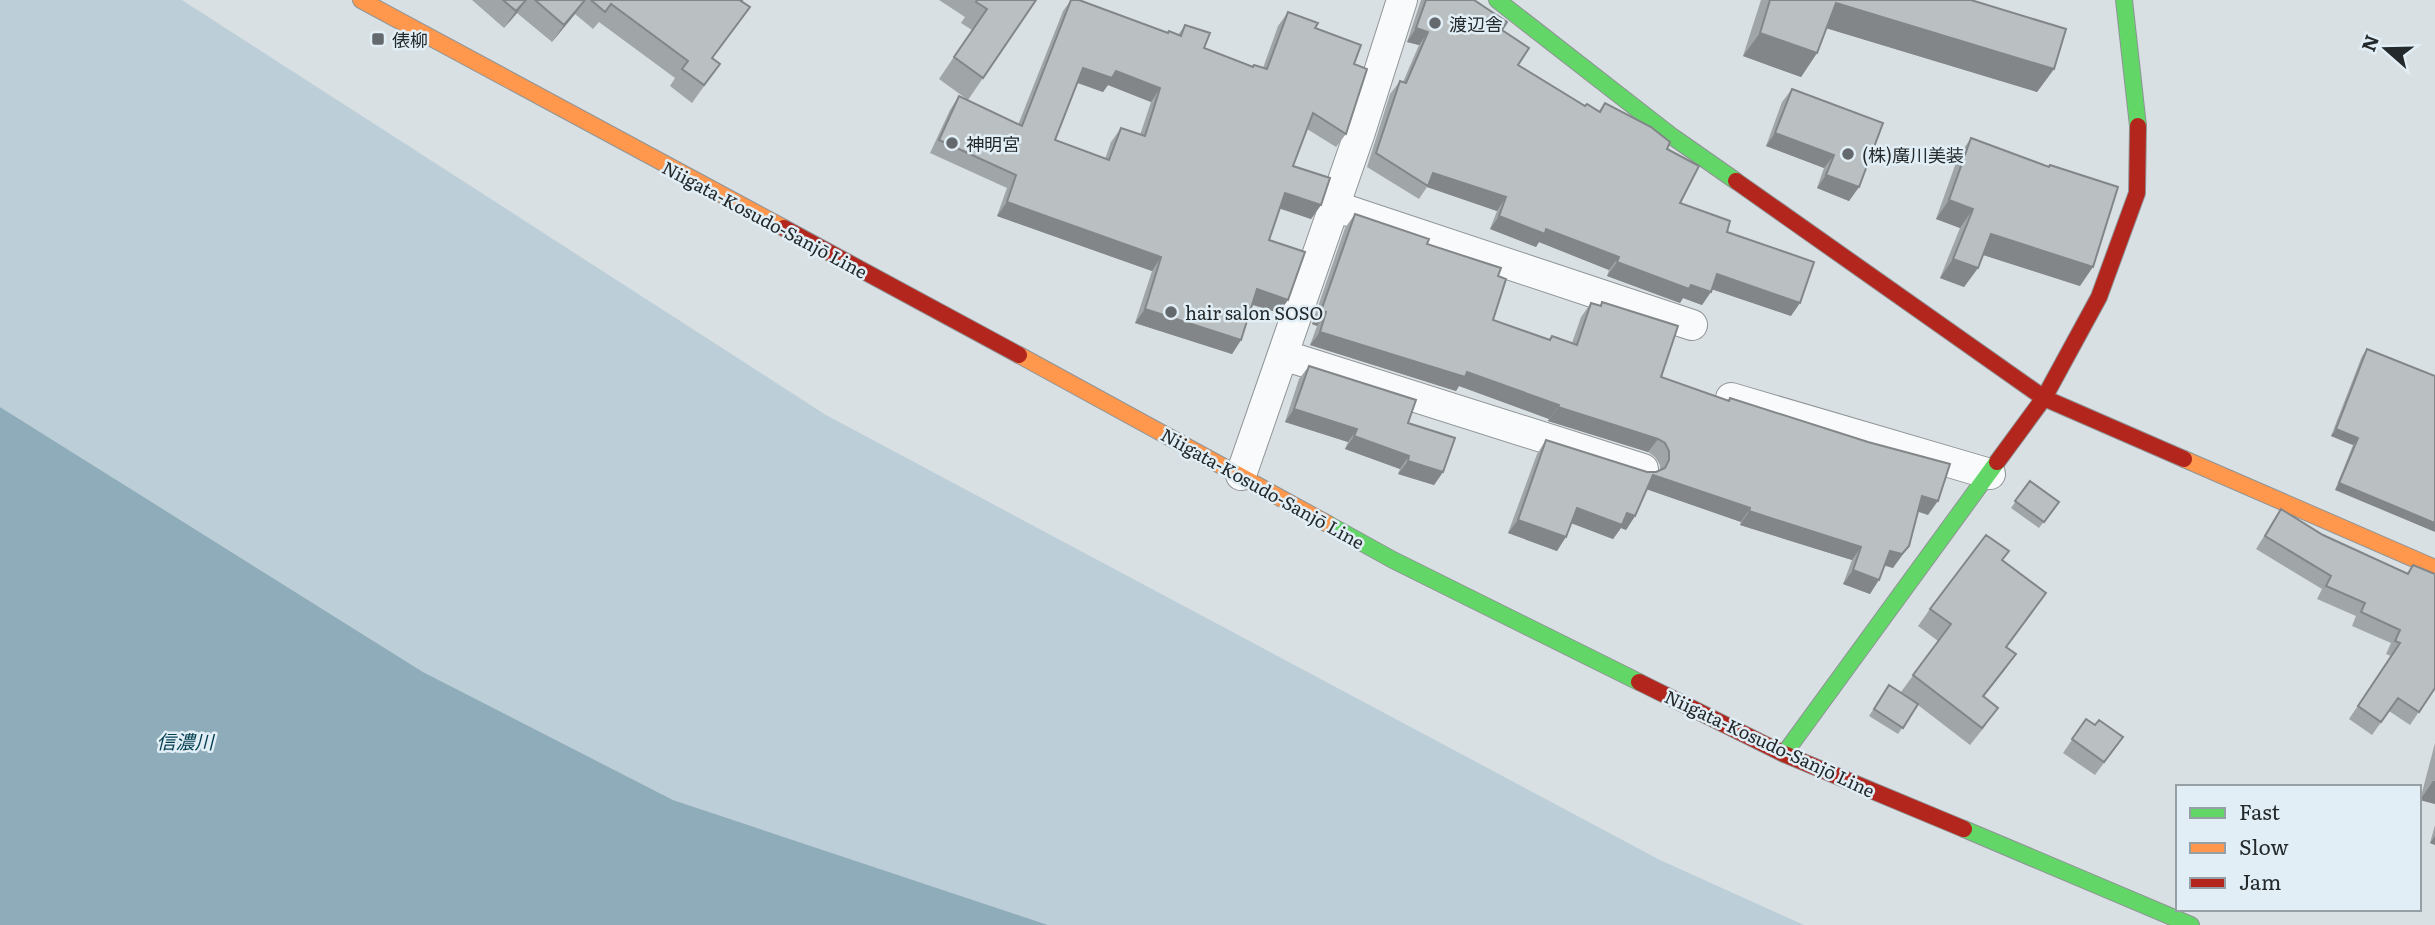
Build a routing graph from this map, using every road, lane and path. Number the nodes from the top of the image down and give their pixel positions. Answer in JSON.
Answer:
{"nodes":[{"id":1,"x":361,"y":0,"type":"edge"},
{"id":2,"x":1402,"y":0,"type":"edge"},
{"id":3,"x":1497,"y":0,"type":"edge"},
{"id":4,"x":2124,"y":0,"type":"edge"},
{"id":5,"x":394,"y":7,"type":"edge"},
{"id":6,"x":1335,"y":206,"type":"junction"},
{"id":7,"x":1692,"y":325,"type":"dead end"},
{"id":8,"x":1283,"y":355,"type":"junction"},
{"id":9,"x":1731,"y":398,"type":"edge"},
{"id":10,"x":2044,"y":398,"type":"junction"},
{"id":11,"x":1643,"y":469,"type":"edge"},
{"id":12,"x":1990,"y":474,"type":"junction"},
{"id":13,"x":1241,"y":475,"type":"junction"},
{"id":14,"x":2435,"y":568,"type":"edge"},
{"id":15,"x":1784,"y":754,"type":"junction"},
{"id":16,"x":2191,"y":925,"type":"edge"}],
"edges":[{"from":1,"to":5,"type":"main road","name":"Niigata-Kosudo-Sanjō Line"},
{"from":2,"to":6,"type":"street"},
{"from":3,"to":10,"type":"main road"},
{"from":4,"to":10,"type":"main road"},
{"from":5,"to":13,"type":"main road","name":"Niigata-Kosudo-Sanjō Line"},
{"from":6,"to":7,"type":"street"},
{"from":6,"to":8,"type":"street"},
{"from":8,"to":11,"type":"street"},
{"from":8,"to":13,"type":"street"},
{"from":9,"to":12,"type":"street"},
{"from":10,"to":12,"type":"main road"},
{"from":10,"to":14,"type":"main road"},
{"from":12,"to":15,"type":"main road"},
{"from":13,"to":15,"type":"main road","name":"Niigata-Kosudo-Sanjō Line"},
{"from":15,"to":16,"type":"main road","name":"Niigata-Kosudo-Sanjō Line"}]}
